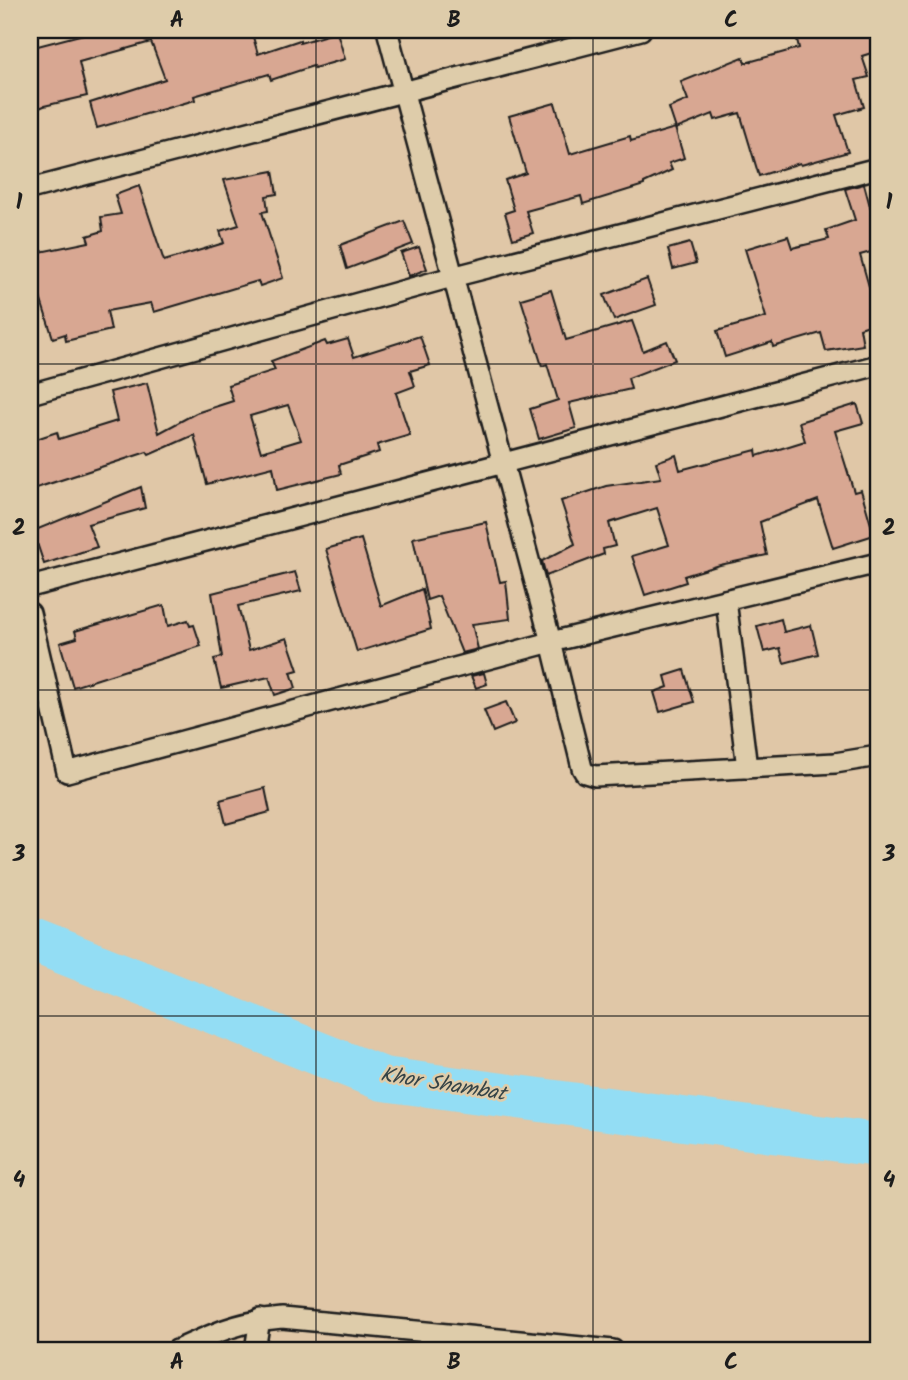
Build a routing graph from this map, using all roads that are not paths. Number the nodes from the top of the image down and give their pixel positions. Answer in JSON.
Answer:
{"nodes":[{"id":1,"x":387,"y":30,"type":"edge"},
{"id":2,"x":641,"y":30,"type":"edge"},
{"id":3,"x":405,"y":93,"type":"junction"},
{"id":4,"x":878,"y":168,"type":"edge"},
{"id":5,"x":30,"y":189,"type":"edge"},
{"id":6,"x":452,"y":277,"type":"junction"},
{"id":7,"x":878,"y":365,"type":"edge"},
{"id":8,"x":30,"y":394,"type":"edge"},
{"id":9,"x":503,"y":463,"type":"junction"},
{"id":10,"x":877,"y":569,"type":"edge"},
{"id":11,"x":30,"y":587,"type":"edge"},
{"id":12,"x":726,"y":600,"type":"junction"},
{"id":13,"x":30,"y":613,"type":"edge"},
{"id":14,"x":551,"y":642,"type":"junction"},
{"id":15,"x":878,"y":756,"type":"edge"},
{"id":16,"x":747,"y":768,"type":"junction"},
{"id":17,"x":260,"y":1319,"type":"junction"},
{"id":18,"x":579,"y":1349,"type":"edge"},
{"id":19,"x":177,"y":1350,"type":"edge"},
{"id":20,"x":255,"y":1350,"type":"edge"},
{"id":21,"x":613,"y":1350,"type":"edge"}],
"edges":[{"from":1,"to":3,"type":"street"},
{"from":2,"to":3,"type":"street"},
{"from":3,"to":5,"type":"street"},
{"from":3,"to":6,"type":"street"},
{"from":4,"to":6,"type":"street"},
{"from":6,"to":8,"type":"street"},
{"from":6,"to":9,"type":"street"},
{"from":7,"to":9,"type":"street"},
{"from":9,"to":11,"type":"street"},
{"from":9,"to":14,"type":"street"},
{"from":10,"to":12,"type":"street"},
{"from":12,"to":14,"type":"street"},
{"from":12,"to":16,"type":"street"},
{"from":13,"to":14,"type":"street"},
{"from":14,"to":16,"type":"street"},
{"from":15,"to":16,"type":"street"},
{"from":17,"to":18,"type":"street"},
{"from":17,"to":19,"type":"street"},
{"from":17,"to":20,"type":"street"},
{"from":18,"to":21,"type":"street"}]}
